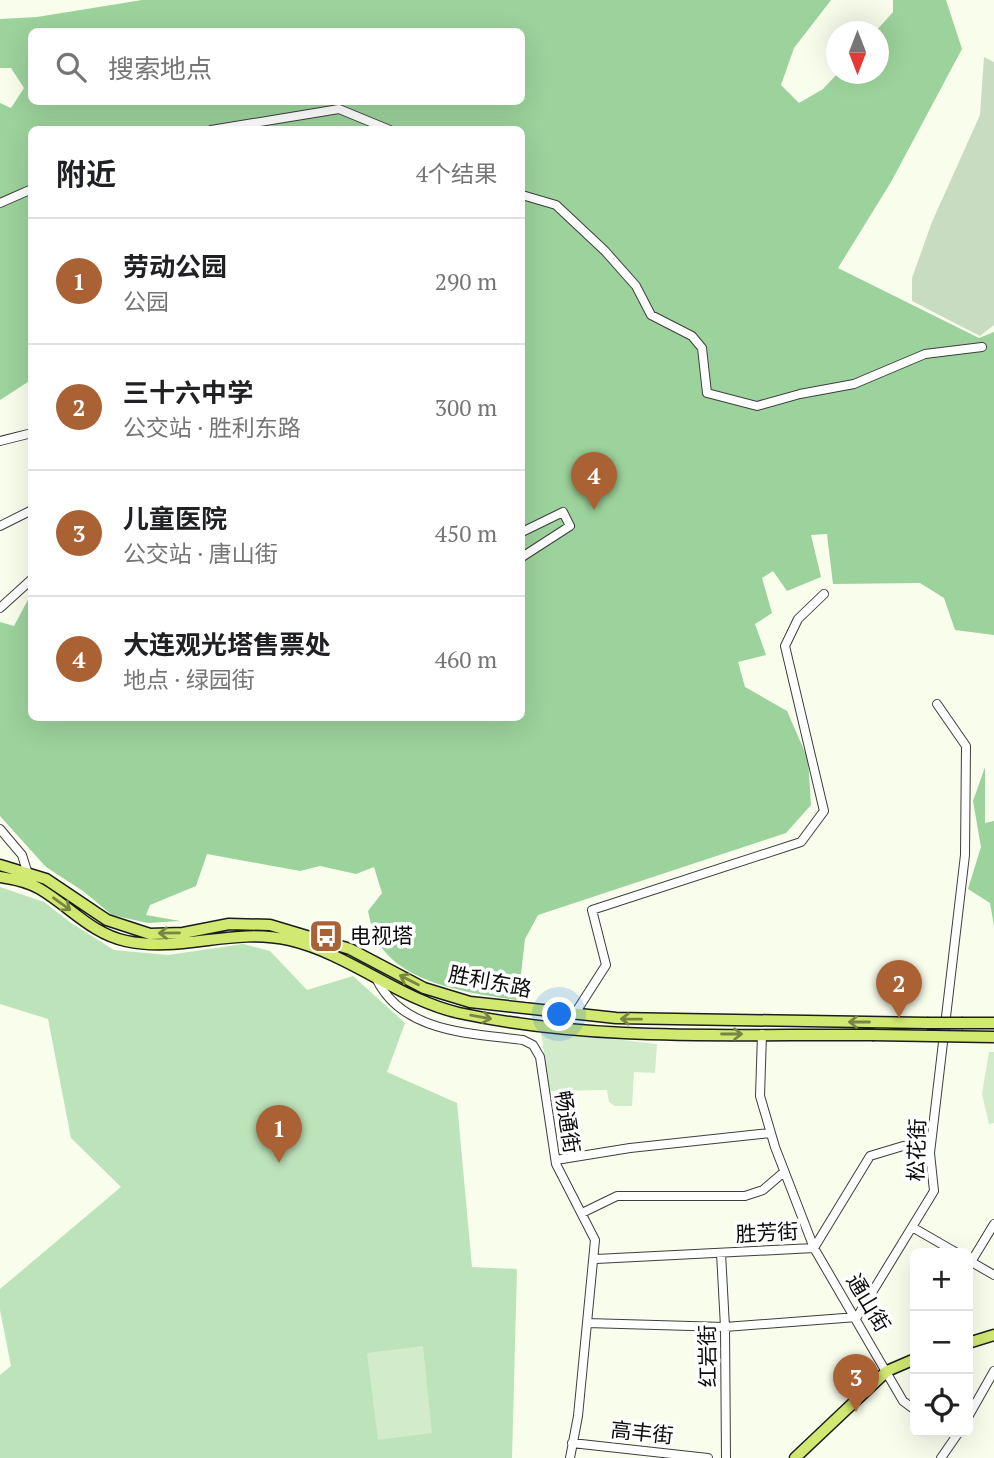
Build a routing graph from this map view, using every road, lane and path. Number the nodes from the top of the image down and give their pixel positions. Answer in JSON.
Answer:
{"nodes":[{"id":1,"x":235,"y":126,"type":"edge"},
{"id":2,"x":380,"y":126,"type":"edge"},
{"id":3,"x":28,"y":191,"type":"edge"},
{"id":4,"x":525,"y":196,"type":"edge"},
{"id":5,"x":0,"y":203,"type":"edge"},
{"id":6,"x":982,"y":347,"type":"dead end"},
{"id":7,"x":28,"y":434,"type":"edge"},
{"id":8,"x":0,"y":441,"type":"edge"},
{"id":9,"x":28,"y":512,"type":"edge"},
{"id":10,"x":0,"y":526,"type":"edge"},
{"id":11,"x":525,"y":531,"type":"edge"},
{"id":12,"x":525,"y":555,"type":"edge"},
{"id":13,"x":28,"y":583,"type":"edge"},
{"id":14,"x":824,"y":594,"type":"dead end"},
{"id":15,"x":0,"y":608,"type":"edge"},
{"id":16,"x":937,"y":704,"type":"dead end"},
{"id":17,"x":0,"y":829,"type":"edge"},
{"id":18,"x":0,"y":865,"type":"edge"},
{"id":19,"x":27,"y":871,"type":"junction"},
{"id":20,"x":0,"y":877,"type":"edge"},
{"id":21,"x":376,"y":978,"type":"junction"},
{"id":22,"x":574,"y":1015,"type":"junction"},
{"id":23,"x":994,"y":1023,"type":"edge"},
{"id":24,"x":762,"y":1034,"type":"junction"},
{"id":25,"x":994,"y":1037,"type":"edge"},
{"id":26,"x":770,"y":1133,"type":"junction"},
{"id":27,"x":930,"y":1153,"type":"junction"},
{"id":28,"x":556,"y":1160,"type":"junction"},
{"id":29,"x":784,"y":1172,"type":"junction"},
{"id":30,"x":582,"y":1213,"type":"junction"},
{"id":31,"x":994,"y":1224,"type":"edge"},
{"id":32,"x":912,"y":1227,"type":"junction"},
{"id":33,"x":814,"y":1248,"type":"junction"},
{"id":34,"x":948,"y":1248,"type":"edge"},
{"id":35,"x":721,"y":1253,"type":"junction"},
{"id":36,"x":973,"y":1255,"type":"edge"},
{"id":37,"x":596,"y":1259,"type":"junction"},
{"id":38,"x":973,"y":1263,"type":"edge"},
{"id":39,"x":994,"y":1275,"type":"edge"},
{"id":40,"x":856,"y":1317,"type":"junction"},
{"id":41,"x":587,"y":1323,"type":"junction"},
{"id":42,"x":725,"y":1327,"type":"junction"},
{"id":43,"x":994,"y":1335,"type":"edge"},
{"id":44,"x":973,"y":1341,"type":"edge"},
{"id":45,"x":910,"y":1361,"type":"edge"},
{"id":46,"x":887,"y":1371,"type":"junction"},
{"id":47,"x":994,"y":1371,"type":"edge"},
{"id":48,"x":910,"y":1407,"type":"edge"},
{"id":49,"x":973,"y":1408,"type":"edge"},
{"id":50,"x":955,"y":1437,"type":"edge"},
{"id":51,"x":572,"y":1443,"type":"junction"},
{"id":52,"x":570,"y":1458,"type":"edge"},
{"id":53,"x":708,"y":1458,"type":"edge"},
{"id":54,"x":726,"y":1458,"type":"edge"},
{"id":55,"x":794,"y":1458,"type":"edge"},
{"id":56,"x":940,"y":1458,"type":"edge"}],
"edges":[{"from":1,"to":2,"type":"street"},
{"from":3,"to":5,"type":"street"},
{"from":4,"to":6,"type":"street"},
{"from":7,"to":8,"type":"street"},
{"from":9,"to":10,"type":"street"},
{"from":11,"to":12,"type":"street"},
{"from":13,"to":15,"type":"street"},
{"from":14,"to":22,"type":"street"},
{"from":16,"to":27,"type":"street","name":"松花街"},
{"from":17,"to":19,"type":"street"},
{"from":18,"to":19,"type":"main road","name":"胜利东路"},
{"from":22,"to":19,"type":"main road","name":"胜利东路","one_way":true},
{"from":20,"to":21,"type":"main road","one_way":true},
{"from":21,"to":24,"type":"main road","one_way":true},
{"from":21,"to":28,"type":"street","name":"畅通街"},
{"from":23,"to":22,"type":"main road","name":"胜利东路","one_way":true,"bridge":true},
{"from":24,"to":25,"type":"main road","bridge":true},
{"from":24,"to":26,"type":"street","name":"通山街"},
{"from":26,"to":28,"type":"street"},
{"from":26,"to":29,"type":"street","name":"通山街"},
{"from":27,"to":32,"type":"street","name":"松花街"},
{"from":27,"to":33,"type":"street","name":"胜芳街"},
{"from":28,"to":30,"type":"street","name":"畅通街"},
{"from":29,"to":30,"type":"street"},
{"from":29,"to":33,"type":"street","name":"通山街"},
{"from":30,"to":37,"type":"street","name":"畅通街"},
{"from":31,"to":36,"type":"street"},
{"from":32,"to":34,"type":"street"},
{"from":32,"to":40,"type":"street","name":"松花街"},
{"from":33,"to":35,"type":"street","name":"胜芳街"},
{"from":33,"to":40,"type":"street","name":"通山街"},
{"from":35,"to":37,"type":"street","name":"胜芳街"},
{"from":35,"to":42,"type":"street","name":"红岩街"},
{"from":37,"to":41,"type":"street","name":"畅通街"},
{"from":38,"to":39,"type":"street"},
{"from":40,"to":42,"type":"street"},
{"from":40,"to":46,"type":"street","name":"通山街"},
{"from":41,"to":42,"type":"street"},
{"from":41,"to":51,"type":"street","name":"畅通街"},
{"from":42,"to":54,"type":"street","name":"红岩街"},
{"from":43,"to":44,"type":"main road"},
{"from":45,"to":46,"type":"main road"},
{"from":46,"to":48,"type":"street","name":"通山街"},
{"from":46,"to":55,"type":"main road"},
{"from":47,"to":49,"type":"street"},
{"from":50,"to":56,"type":"street"},
{"from":51,"to":52,"type":"street","name":"畅通街"},
{"from":51,"to":53,"type":"street","name":"高丰街"}]}
